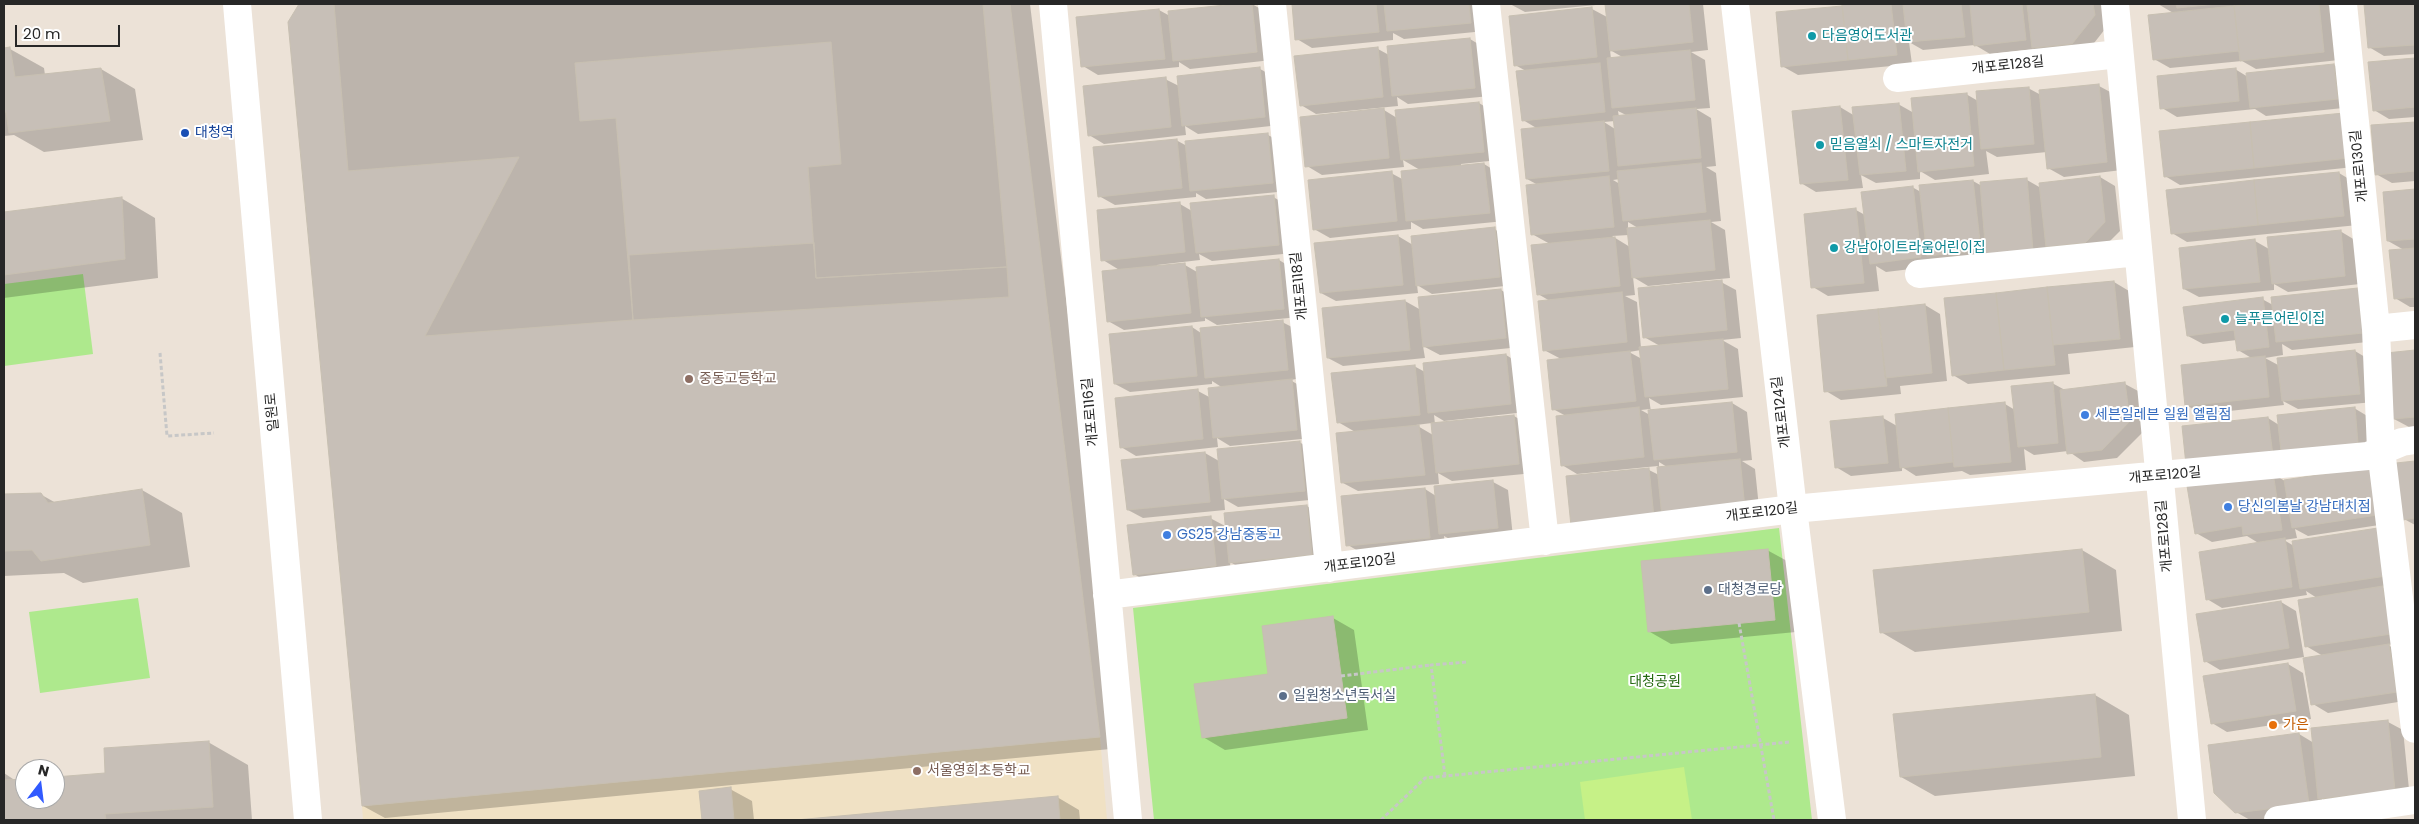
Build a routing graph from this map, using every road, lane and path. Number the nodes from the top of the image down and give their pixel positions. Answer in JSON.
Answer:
{"nodes":[{"id":1,"x":237,"y":4,"type":"edge"},
{"id":2,"x":1053,"y":4,"type":"edge"},
{"id":3,"x":1272,"y":4,"type":"edge"},
{"id":4,"x":1486,"y":4,"type":"edge"},
{"id":5,"x":1735,"y":4,"type":"edge"},
{"id":6,"x":2115,"y":4,"type":"edge"},
{"id":7,"x":2343,"y":4,"type":"edge"},
{"id":8,"x":2119,"y":54,"type":"junction"},
{"id":9,"x":1897,"y":78,"type":"dead end"},
{"id":10,"x":2138,"y":252,"type":"junction"},
{"id":11,"x":1919,"y":274,"type":"dead end"},
{"id":12,"x":2415,"y":325,"type":"edge"},
{"id":13,"x":2376,"y":329,"type":"junction"},
{"id":14,"x":160,"y":353,"type":"dead end"},
{"id":15,"x":214,"y":433,"type":"dead end"},
{"id":16,"x":2415,"y":440,"type":"edge"},
{"id":17,"x":2381,"y":450,"type":"junction"},
{"id":18,"x":2159,"y":476,"type":"junction"},
{"id":19,"x":1793,"y":509,"type":"junction"},
{"id":20,"x":1546,"y":541,"type":"junction"},
{"id":21,"x":2405,"y":561,"type":"edge"},
{"id":22,"x":1329,"y":568,"type":"junction"},
{"id":23,"x":1107,"y":596,"type":"junction"},
{"id":24,"x":1739,"y":623,"type":"dead end"},
{"id":25,"x":1467,"y":662,"type":"dead end"},
{"id":26,"x":1431,"y":665,"type":"junction"},
{"id":27,"x":1341,"y":676,"type":"dead end"},
{"id":28,"x":2415,"y":729,"type":"edge"},
{"id":29,"x":1790,"y":742,"type":"dead end"},
{"id":30,"x":1760,"y":744,"type":"junction"},
{"id":31,"x":1445,"y":776,"type":"junction"},
{"id":32,"x":2415,"y":800,"type":"edge"},
{"id":33,"x":308,"y":820,"type":"edge"},
{"id":34,"x":1128,"y":820,"type":"edge"},
{"id":35,"x":1381,"y":820,"type":"edge"},
{"id":36,"x":1774,"y":820,"type":"edge"},
{"id":37,"x":1832,"y":820,"type":"edge"},
{"id":38,"x":2192,"y":820,"type":"edge"},
{"id":39,"x":2278,"y":820,"type":"edge"}],
"edges":[{"from":1,"to":33,"type":"street","name":"일원로"},
{"from":2,"to":23,"type":"street","name":"개포로116길"},
{"from":3,"to":22,"type":"street","name":"개포로118길"},
{"from":4,"to":20,"type":"street"},
{"from":5,"to":19,"type":"street","name":"개포로124길"},
{"from":6,"to":8,"type":"street","name":"개포로128길"},
{"from":7,"to":13,"type":"street","name":"개포로130길"},
{"from":8,"to":9,"type":"street","name":"개포로128길"},
{"from":8,"to":10,"type":"street","name":"개포로128길"},
{"from":10,"to":11,"type":"street"},
{"from":10,"to":18,"type":"street","name":"개포로128길"},
{"from":12,"to":13,"type":"street"},
{"from":13,"to":17,"type":"street","name":"개포로130길"},
{"from":14,"to":15,"type":"path"},
{"from":16,"to":17,"type":"street","name":"개포로120길"},
{"from":17,"to":18,"type":"street","name":"개포로120길"},
{"from":17,"to":21,"type":"street","name":"개포로130길"},
{"from":18,"to":19,"type":"street","name":"개포로120길"},
{"from":18,"to":38,"type":"street","name":"개포로128길"},
{"from":19,"to":20,"type":"street","name":"개포로120길"},
{"from":19,"to":37,"type":"street","name":"개포로124길"},
{"from":20,"to":22,"type":"street","name":"개포로120길"},
{"from":21,"to":28,"type":"street","name":"개포로130길"},
{"from":22,"to":23,"type":"street","name":"개포로120길"},
{"from":23,"to":34,"type":"street","name":"개포로116길"},
{"from":24,"to":30,"type":"path"},
{"from":25,"to":26,"type":"path"},
{"from":26,"to":27,"type":"path"},
{"from":26,"to":31,"type":"path"},
{"from":29,"to":30,"type":"path"},
{"from":30,"to":31,"type":"path"},
{"from":30,"to":36,"type":"path"},
{"from":31,"to":35,"type":"path"},
{"from":32,"to":39,"type":"street"}]}
